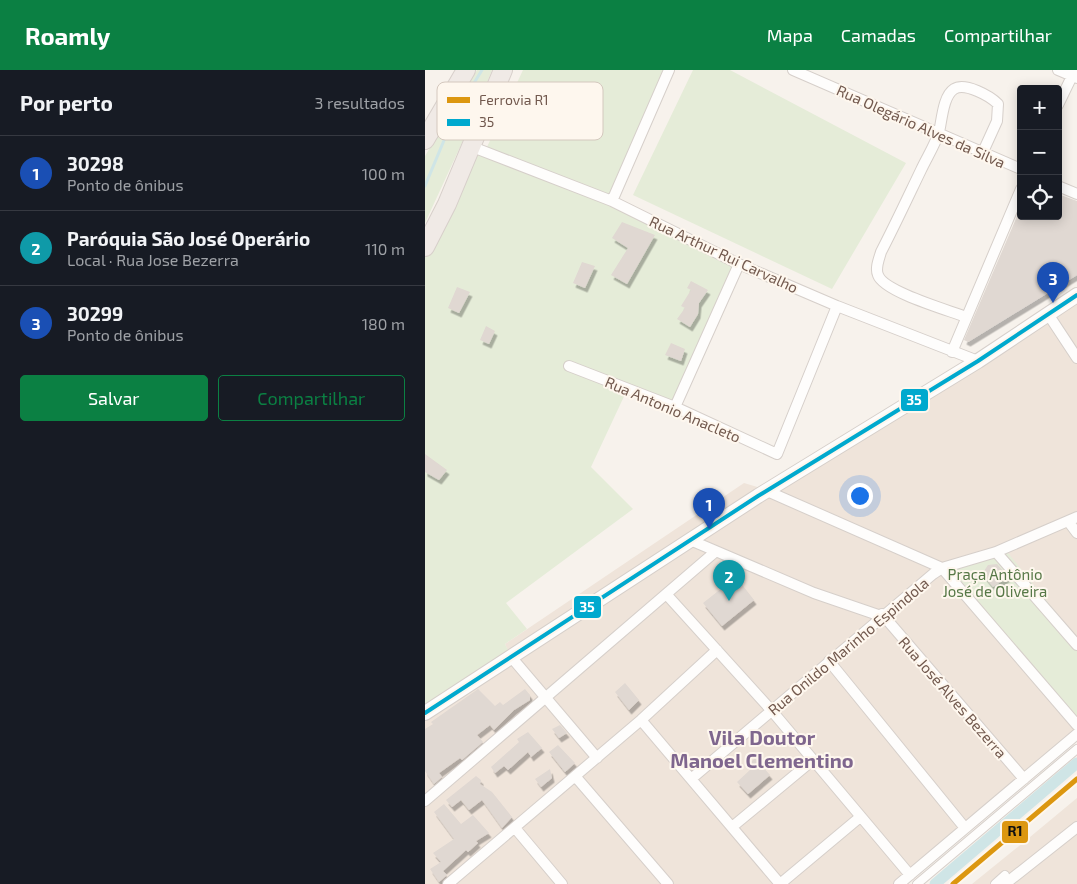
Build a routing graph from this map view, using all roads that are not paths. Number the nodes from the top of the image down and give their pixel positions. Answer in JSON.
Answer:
{"nodes":[{"id":1,"x":465,"y":70,"type":"edge"},
{"id":2,"x":503,"y":70,"type":"edge"},
{"id":3,"x":669,"y":70,"type":"edge"},
{"id":4,"x":793,"y":70,"type":"edge"},
{"id":5,"x":1058,"y":70,"type":"edge"},
{"id":6,"x":1075,"y":75,"type":"edge"},
{"id":7,"x":458,"y":82,"type":"edge"},
{"id":8,"x":498,"y":82,"type":"edge"},
{"id":9,"x":1062,"y":98,"type":"edge"},
{"id":10,"x":437,"y":119,"type":"edge"},
{"id":11,"x":938,"y":134,"type":"junction"},
{"id":12,"x":425,"y":140,"type":"edge"},
{"id":13,"x":473,"y":140,"type":"edge"},
{"id":14,"x":470,"y":146,"type":"junction"},
{"id":15,"x":982,"y":154,"type":"junction"},
{"id":16,"x":1017,"y":167,"type":"edge"},
{"id":17,"x":1062,"y":188,"type":"edge"},
{"id":18,"x":1077,"y":194,"type":"edge"},
{"id":19,"x":1017,"y":198,"type":"edge"},
{"id":20,"x":612,"y":201,"type":"junction"},
{"id":21,"x":425,"y":247,"type":"edge"},
{"id":22,"x":739,"y":264,"type":"junction"},
{"id":23,"x":1077,"y":296,"type":"edge"},
{"id":24,"x":837,"y":306,"type":"junction"},
{"id":25,"x":1048,"y":314,"type":"junction"},
{"id":26,"x":966,"y":317,"type":"junction"},
{"id":27,"x":952,"y":352,"type":"junction"},
{"id":28,"x":1077,"y":358,"type":"edge"},
{"id":29,"x":978,"y":362,"type":"junction"},
{"id":30,"x":569,"y":366,"type":"dead end"},
{"id":31,"x":675,"y":407,"type":"junction"},
{"id":32,"x":767,"y":490,"type":"junction"},
{"id":33,"x":1072,"y":519,"type":"edge"},
{"id":34,"x":1077,"y":533,"type":"edge"},
{"id":35,"x":690,"y":540,"type":"junction"},
{"id":36,"x":715,"y":552,"type":"junction"},
{"id":37,"x":996,"y":552,"type":"junction"},
{"id":38,"x":942,"y":568,"type":"junction"},
{"id":39,"x":667,"y":595,"type":"junction"},
{"id":40,"x":882,"y":615,"type":"junction"},
{"id":41,"x":1077,"y":645,"type":"edge"},
{"id":42,"x":717,"y":650,"type":"junction"},
{"id":43,"x":512,"y":658,"type":"junction"},
{"id":44,"x":829,"y":661,"type":"junction"},
{"id":45,"x":544,"y":698,"type":"junction"},
{"id":46,"x":772,"y":711,"type":"junction"},
{"id":47,"x":425,"y":713,"type":"edge"},
{"id":48,"x":641,"y":720,"type":"junction"},
{"id":49,"x":1077,"y":725,"type":"edge"},
{"id":50,"x":1077,"y":734,"type":"edge"},
{"id":51,"x":1077,"y":749,"type":"edge"},
{"id":52,"x":597,"y":758,"type":"junction"},
{"id":53,"x":813,"y":760,"type":"junction"},
{"id":54,"x":575,"y":776,"type":"junction"},
{"id":55,"x":691,"y":779,"type":"junction"},
{"id":56,"x":1024,"y":779,"type":"junction"},
{"id":57,"x":425,"y":801,"type":"edge"},
{"id":58,"x":859,"y":818,"type":"junction"},
{"id":59,"x":732,"y":827,"type":"junction"},
{"id":60,"x":1077,"y":827,"type":"edge"},
{"id":61,"x":515,"y":828,"type":"junction"},
{"id":62,"x":965,"y":828,"type":"junction"},
{"id":63,"x":910,"y":875,"type":"junction"},
{"id":64,"x":454,"y":882,"type":"edge"},
{"id":65,"x":1007,"y":883,"type":"edge"},
{"id":66,"x":562,"y":884,"type":"edge"},
{"id":67,"x":668,"y":884,"type":"edge"},
{"id":68,"x":780,"y":884,"type":"edge"},
{"id":69,"x":899,"y":884,"type":"edge"},
{"id":70,"x":917,"y":884,"type":"edge"},
{"id":71,"x":995,"y":884,"type":"edge"}],
"edges":[{"from":1,"to":7,"type":"highway"},
{"from":2,"to":8,"type":"highway"},
{"from":3,"to":20,"type":"street"},
{"from":4,"to":11,"type":"street","name":"Rua Olegário Alves da Silva"},
{"from":5,"to":6,"type":"street"},
{"from":6,"to":9,"type":"street"},
{"from":10,"to":12,"type":"highway"},
{"from":11,"to":15,"type":"street","name":"Rua Olegário Alves da Silva"},
{"from":11,"to":15,"type":"street"},
{"from":11,"to":26,"type":"street"},
{"from":13,"to":14,"type":"highway"},
{"from":14,"to":20,"type":"street","name":"Rua Arthur Rui Carvalho"},
{"from":14,"to":21,"type":"highway"},
{"from":15,"to":16,"type":"street","name":"Rua Olegário Alves da Silva"},
{"from":17,"to":18,"type":"street"},
{"from":19,"to":26,"type":"street"},
{"from":20,"to":22,"type":"street","name":"Rua Arthur Rui Carvalho"},
{"from":22,"to":24,"type":"street","name":"Rua Arthur Rui Carvalho"},
{"from":22,"to":31,"type":"street"},
{"from":23,"to":25,"type":"street"},
{"from":24,"to":27,"type":"street","name":"Rua Arthur Rui Carvalho"},
{"from":24,"to":31,"type":"street","name":"Rua Antonio Anacleto"},
{"from":25,"to":28,"type":"street"},
{"from":25,"to":29,"type":"street"},
{"from":26,"to":27,"type":"street"},
{"from":27,"to":29,"type":"street","name":"Rua Arthur Rui Carvalho"},
{"from":29,"to":32,"type":"street"},
{"from":30,"to":31,"type":"street","name":"Rua Antonio Anacleto"},
{"from":32,"to":35,"type":"street"},
{"from":32,"to":38,"type":"street"},
{"from":33,"to":34,"type":"street"},
{"from":33,"to":37,"type":"street","name":"Rua Onildo Marinho Espindola"},
{"from":35,"to":36,"type":"street"},
{"from":35,"to":43,"type":"street"},
{"from":36,"to":39,"type":"street"},
{"from":36,"to":40,"type":"street"},
{"from":37,"to":38,"type":"street","name":"Rua Onildo Marinho Espindola"},
{"from":37,"to":41,"type":"street"},
{"from":38,"to":40,"type":"street","name":"Rua Onildo Marinho Espindola"},
{"from":38,"to":49,"type":"street"},
{"from":39,"to":42,"type":"street"},
{"from":39,"to":45,"type":"street"},
{"from":40,"to":44,"type":"street","name":"Rua Onildo Marinho Espindola"},
{"from":40,"to":56,"type":"street","name":"Rua José Alves Bezerra"},
{"from":42,"to":46,"type":"street"},
{"from":42,"to":48,"type":"street"},
{"from":43,"to":45,"type":"street"},
{"from":43,"to":47,"type":"street"},
{"from":44,"to":46,"type":"street","name":"Rua Onildo Marinho Espindola"},
{"from":44,"to":62,"type":"street"},
{"from":45,"to":52,"type":"street"},
{"from":45,"to":57,"type":"street"},
{"from":46,"to":53,"type":"street"},
{"from":46,"to":55,"type":"street","name":"Rua Onildo Marinho Espindola"},
{"from":48,"to":52,"type":"street"},
{"from":48,"to":55,"type":"street"},
{"from":50,"to":56,"type":"street"},
{"from":51,"to":70,"type":"street"},
{"from":52,"to":54,"type":"street"},
{"from":53,"to":58,"type":"street"},
{"from":53,"to":59,"type":"street"},
{"from":54,"to":61,"type":"street"},
{"from":54,"to":67,"type":"street"},
{"from":55,"to":59,"type":"street"},
{"from":56,"to":62,"type":"street"},
{"from":58,"to":63,"type":"street"},
{"from":58,"to":68,"type":"street"},
{"from":59,"to":68,"type":"street"},
{"from":60,"to":65,"type":"street"},
{"from":61,"to":64,"type":"street"},
{"from":61,"to":66,"type":"street"},
{"from":62,"to":63,"type":"street"},
{"from":63,"to":69,"type":"street"},
{"from":65,"to":71,"type":"street"}]}
